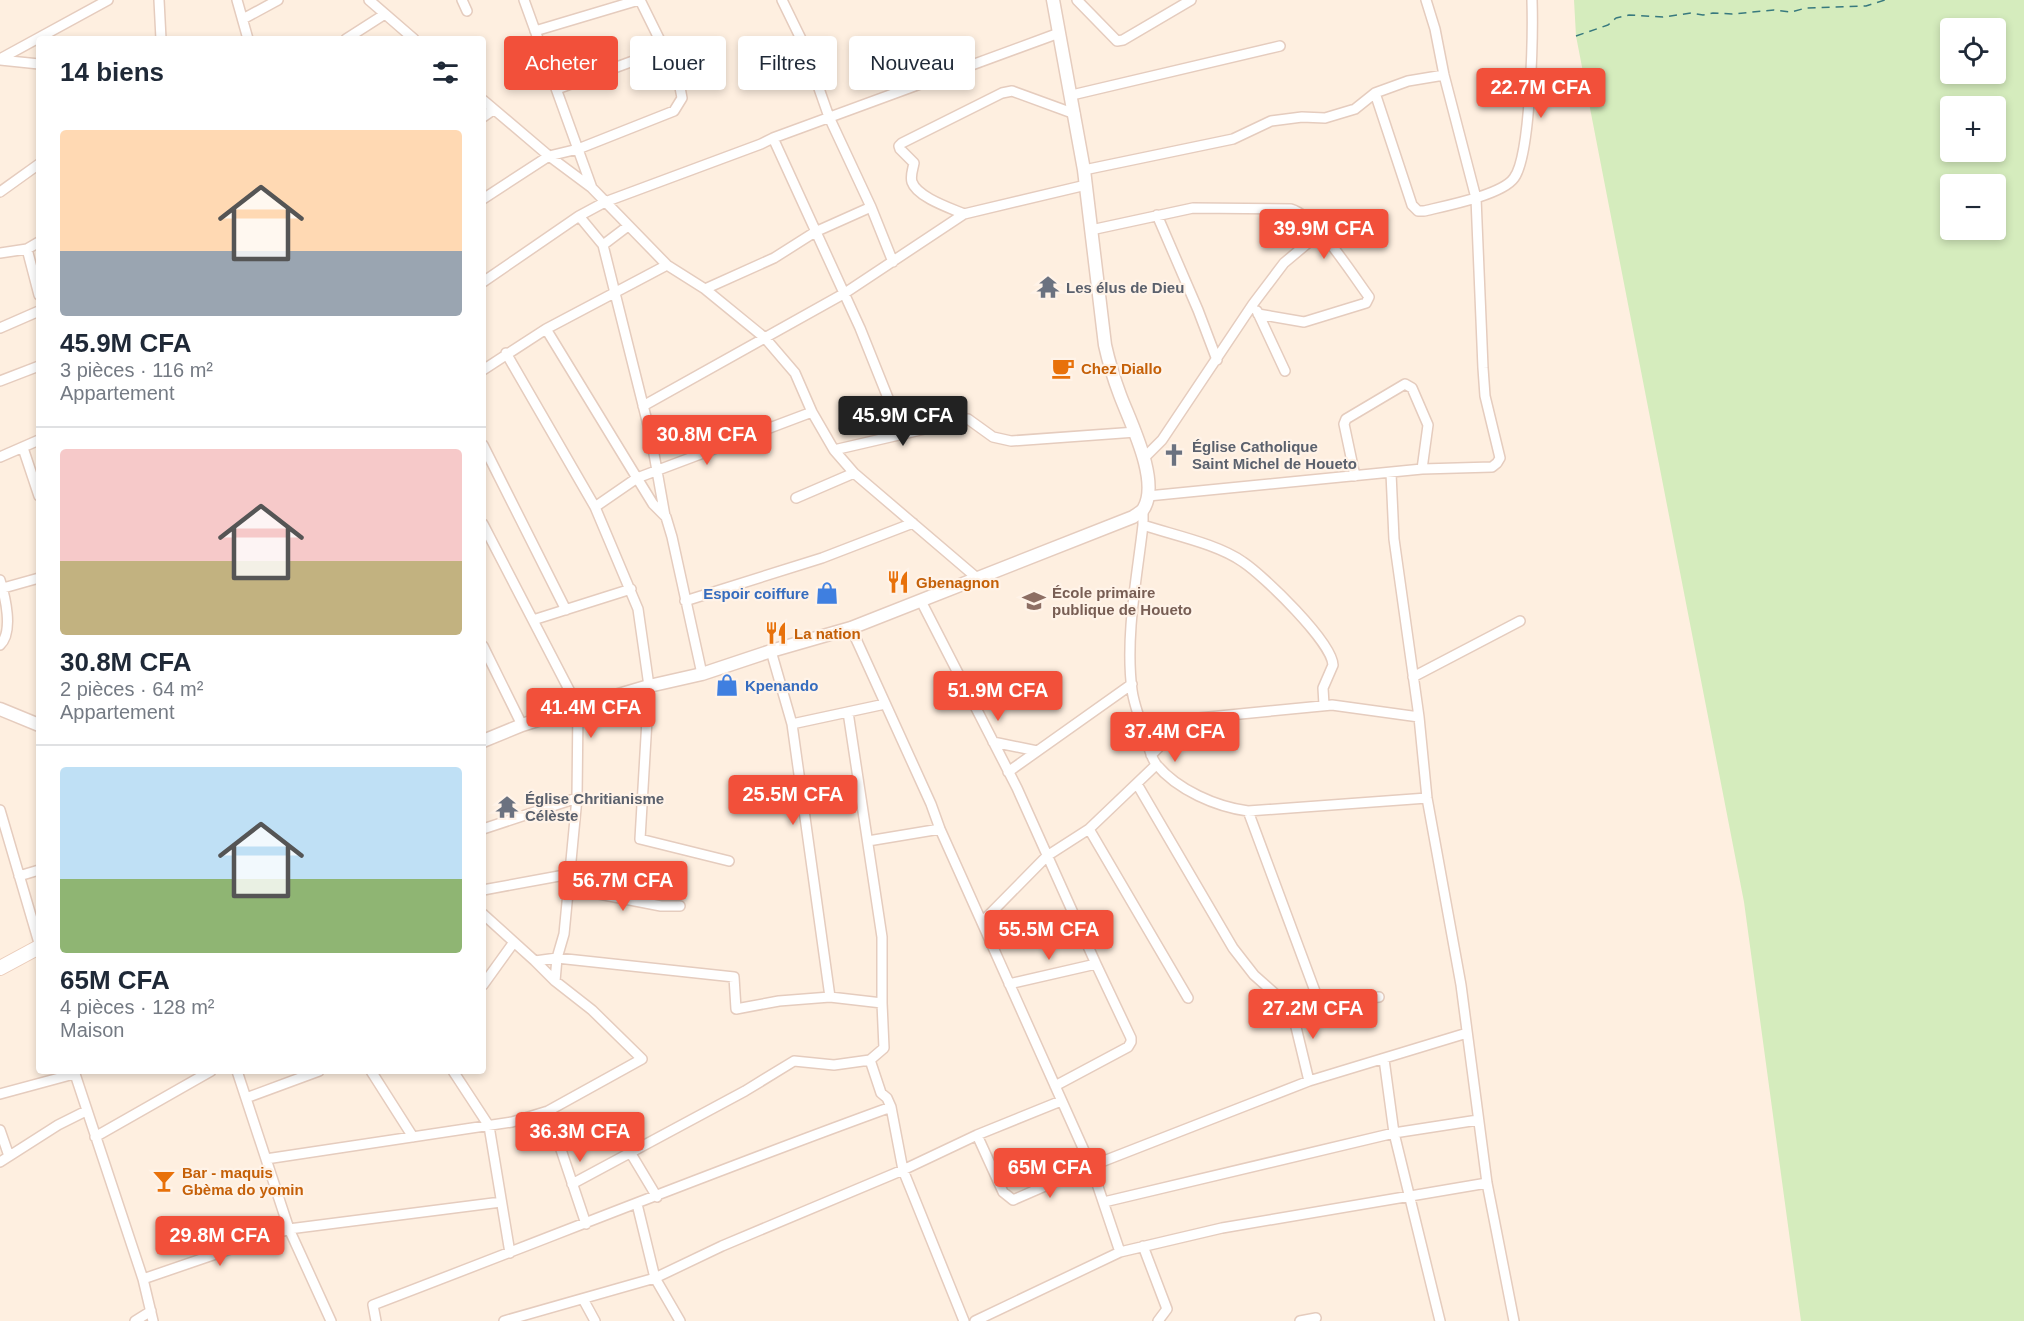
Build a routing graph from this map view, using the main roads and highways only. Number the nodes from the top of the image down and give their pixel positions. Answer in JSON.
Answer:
{"nodes":[{"id":1,"x":36,"y":947,"type":"edge"},
{"id":2,"x":0,"y":968,"type":"edge"}],
"edges":[{"from":1,"to":2,"type":"main road"}]}
